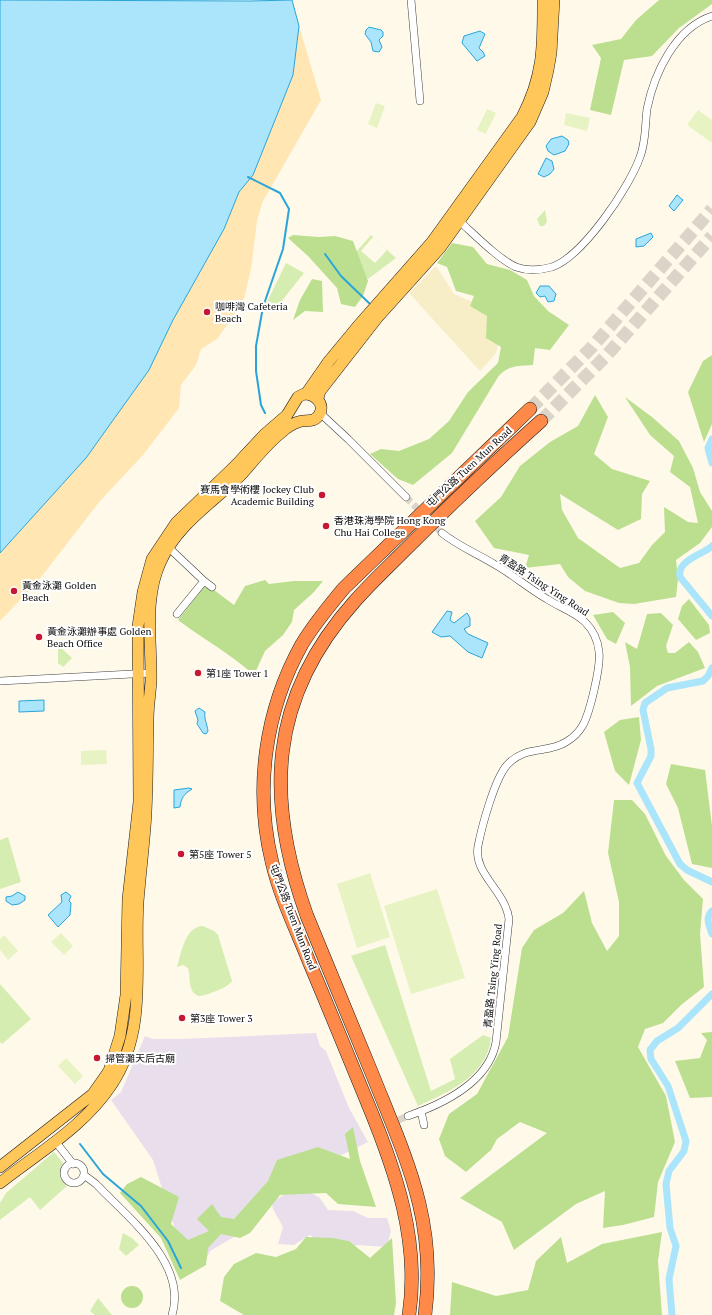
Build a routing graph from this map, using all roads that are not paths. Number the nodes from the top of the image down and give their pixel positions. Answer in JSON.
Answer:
{"nodes":[{"id":1,"x":411,"y":0,"type":"edge"},
{"id":2,"x":543,"y":0,"type":"edge"},
{"id":3,"x":554,"y":0,"type":"edge"},
{"id":4,"x":712,"y":16,"type":"edge"},
{"id":5,"x":420,"y":101,"type":"dead end"},
{"id":6,"x":456,"y":218,"type":"junction"},
{"id":7,"x":306,"y":394,"type":"junction"},
{"id":8,"x":318,"y":398,"type":"junction"},
{"id":9,"x":294,"y":406,"type":"junction"},
{"id":10,"x":530,"y":409,"type":"tunnel mouth"},
{"id":11,"x":320,"y":413,"type":"junction"},
{"id":12,"x":302,"y":421,"type":"junction"},
{"id":13,"x":541,"y":421,"type":"tunnel mouth"},
{"id":14,"x":406,"y":497,"type":"tunnel mouth"},
{"id":15,"x":442,"y":533,"type":"tunnel mouth"},
{"id":16,"x":166,"y":545,"type":"junction"},
{"id":17,"x":204,"y":581,"type":"junction"},
{"id":18,"x":212,"y":587,"type":"dead end"},
{"id":19,"x":177,"y":614,"type":"dead end"},
{"id":20,"x":145,"y":674,"type":"junction"},
{"id":21,"x":0,"y":680,"type":"edge"},
{"id":22,"x":420,"y":1111,"type":"junction"},
{"id":23,"x":408,"y":1116,"type":"tunnel mouth"},
{"id":24,"x":424,"y":1125,"type":"dead end"},
{"id":25,"x":55,"y":1141,"type":"junction"},
{"id":26,"x":73,"y":1164,"type":"junction"},
{"id":27,"x":0,"y":1167,"type":"edge"},
{"id":28,"x":84,"y":1175,"type":"junction"},
{"id":29,"x":0,"y":1183,"type":"edge"},
{"id":30,"x":172,"y":1315,"type":"edge"},
{"id":31,"x":409,"y":1315,"type":"edge"},
{"id":32,"x":425,"y":1315,"type":"edge"}],
"edges":[{"from":1,"to":5,"type":"street"},
{"from":2,"to":6,"type":"main road"},
{"from":3,"to":6,"type":"main road"},
{"from":4,"to":6,"type":"street"},
{"from":6,"to":7,"type":"main road"},
{"from":6,"to":8,"type":"main road"},
{"from":7,"to":8,"type":"main road"},
{"from":7,"to":9,"type":"main road"},
{"from":8,"to":11,"type":"main road"},
{"from":9,"to":12,"type":"main road"},
{"from":9,"to":16,"type":"main road"},
{"from":10,"to":31,"type":"highway","name":"屯門公路 Tuen Mun Road"},
{"from":11,"to":12,"type":"main road"},
{"from":11,"to":14,"type":"street"},
{"from":12,"to":16,"type":"main road"},
{"from":13,"to":32,"type":"highway","name":"屯門公路 Tuen Mun Road"},
{"from":15,"to":22,"type":"street","name":"青盈路 Tsing Ying Road"},
{"from":16,"to":17,"type":"street"},
{"from":16,"to":20,"type":"main road"},
{"from":16,"to":20,"type":"main road"},
{"from":17,"to":18,"type":"street"},
{"from":17,"to":19,"type":"street"},
{"from":20,"to":21,"type":"street"},
{"from":20,"to":25,"type":"main road"},
{"from":20,"to":27,"type":"main road"},
{"from":22,"to":23,"type":"street","name":"青盈路 Tsing Ying Road"},
{"from":22,"to":24,"type":"street"},
{"from":25,"to":26,"type":"street"},
{"from":25,"to":29,"type":"main road"},
{"from":26,"to":28,"type":"street"},
{"from":26,"to":28,"type":"street"},
{"from":28,"to":30,"type":"street"}]}
